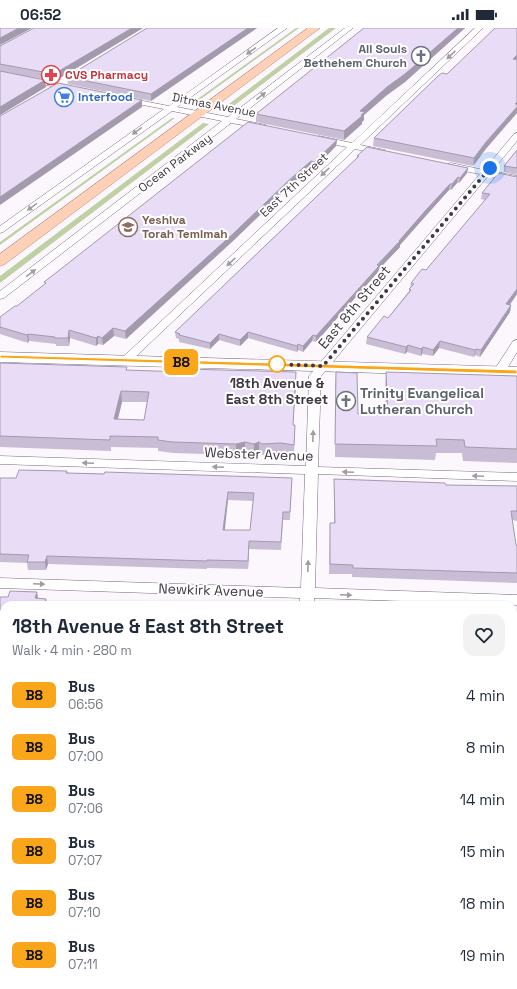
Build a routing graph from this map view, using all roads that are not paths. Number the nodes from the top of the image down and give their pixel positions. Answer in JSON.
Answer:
{"nodes":[{"id":1,"x":283,"y":28,"type":"edge"},
{"id":2,"x":315,"y":28,"type":"edge"},
{"id":3,"x":349,"y":28,"type":"edge"},
{"id":4,"x":479,"y":28,"type":"edge"},
{"id":5,"x":0,"y":74,"type":"edge"},
{"id":6,"x":65,"y":81,"type":"dead end"},
{"id":7,"x":57,"y":86,"type":"junction"},
{"id":8,"x":80,"y":90,"type":"edge"},
{"id":9,"x":44,"y":93,"type":"edge"},
{"id":10,"x":117,"y":98,"type":"edge"},
{"id":11,"x":169,"y":108,"type":"junction"},
{"id":12,"x":199,"y":114,"type":"junction"},
{"id":13,"x":230,"y":120,"type":"junction"},
{"id":14,"x":272,"y":129,"type":"edge"},
{"id":15,"x":308,"y":136,"type":"edge"},
{"id":16,"x":517,"y":136,"type":"edge"},
{"id":17,"x":354,"y":146,"type":"junction"},
{"id":18,"x":394,"y":154,"type":"edge"},
{"id":19,"x":446,"y":165,"type":"edge"},
{"id":20,"x":486,"y":173,"type":"junction"},
{"id":21,"x":517,"y":179,"type":"edge"},
{"id":22,"x":0,"y":230,"type":"edge"},
{"id":23,"x":0,"y":261,"type":"edge"},
{"id":24,"x":0,"y":296,"type":"edge"},
{"id":25,"x":517,"y":343,"type":"edge"},
{"id":26,"x":0,"y":356,"type":"edge"},
{"id":27,"x":126,"y":360,"type":"junction"},
{"id":28,"x":323,"y":366,"type":"junction"},
{"id":29,"x":499,"y":372,"type":"junction"},
{"id":30,"x":517,"y":372,"type":"edge"},
{"id":31,"x":0,"y":460,"type":"edge"},
{"id":32,"x":311,"y":470,"type":"junction"},
{"id":33,"x":517,"y":477,"type":"edge"},
{"id":34,"x":0,"y":583,"type":"edge"},
{"id":35,"x":307,"y":599,"type":"edge"},
{"id":36,"x":517,"y":600,"type":"edge"}],
"edges":[{"from":1,"to":11,"type":"street","one_way":true},
{"from":2,"to":12,"type":"main road","name":"Ocean Parkway"},
{"from":13,"to":3,"type":"street","name":"Ocean Parkway","one_way":true},
{"from":4,"to":17,"type":"street","name":"East 7th Street","one_way":true},
{"from":5,"to":7,"type":"street"},
{"from":6,"to":7,"type":"street"},
{"from":7,"to":8,"type":"street"},
{"from":7,"to":9,"type":"street"},
{"from":10,"to":11,"type":"street","name":"Ditmas Avenue"},
{"from":11,"to":12,"type":"street","name":"Ditmas Avenue"},
{"from":11,"to":22,"type":"street","one_way":true},
{"from":12,"to":13,"type":"street","name":"Ditmas Avenue"},
{"from":12,"to":23,"type":"main road","name":"Ocean Parkway"},
{"from":13,"to":14,"type":"street","name":"Ditmas Avenue"},
{"from":24,"to":13,"type":"street","name":"Ocean Parkway","one_way":true},
{"from":15,"to":17,"type":"street"},
{"from":16,"to":20,"type":"street","name":"East 8th Street"},
{"from":17,"to":18,"type":"street"},
{"from":17,"to":27,"type":"street","name":"East 7th Street","one_way":true},
{"from":19,"to":20,"type":"street"},
{"from":20,"to":21,"type":"street"},
{"from":20,"to":28,"type":"street","name":"East 8th Street"},
{"from":25,"to":29,"type":"street"},
{"from":26,"to":27,"type":"street"},
{"from":27,"to":28,"type":"street"},
{"from":28,"to":29,"type":"street"},
{"from":32,"to":28,"type":"street","name":"East 8th Street","one_way":true},
{"from":29,"to":30,"type":"street"},
{"from":32,"to":31,"type":"street","name":"Webster Avenue","one_way":true},
{"from":33,"to":32,"type":"street","name":"Webster Avenue","one_way":true},
{"from":35,"to":32,"type":"street","name":"East 8th Street","one_way":true},
{"from":34,"to":35,"type":"street","name":"Newkirk Avenue","one_way":true},
{"from":35,"to":36,"type":"street","name":"Newkirk Avenue","one_way":true}]}
